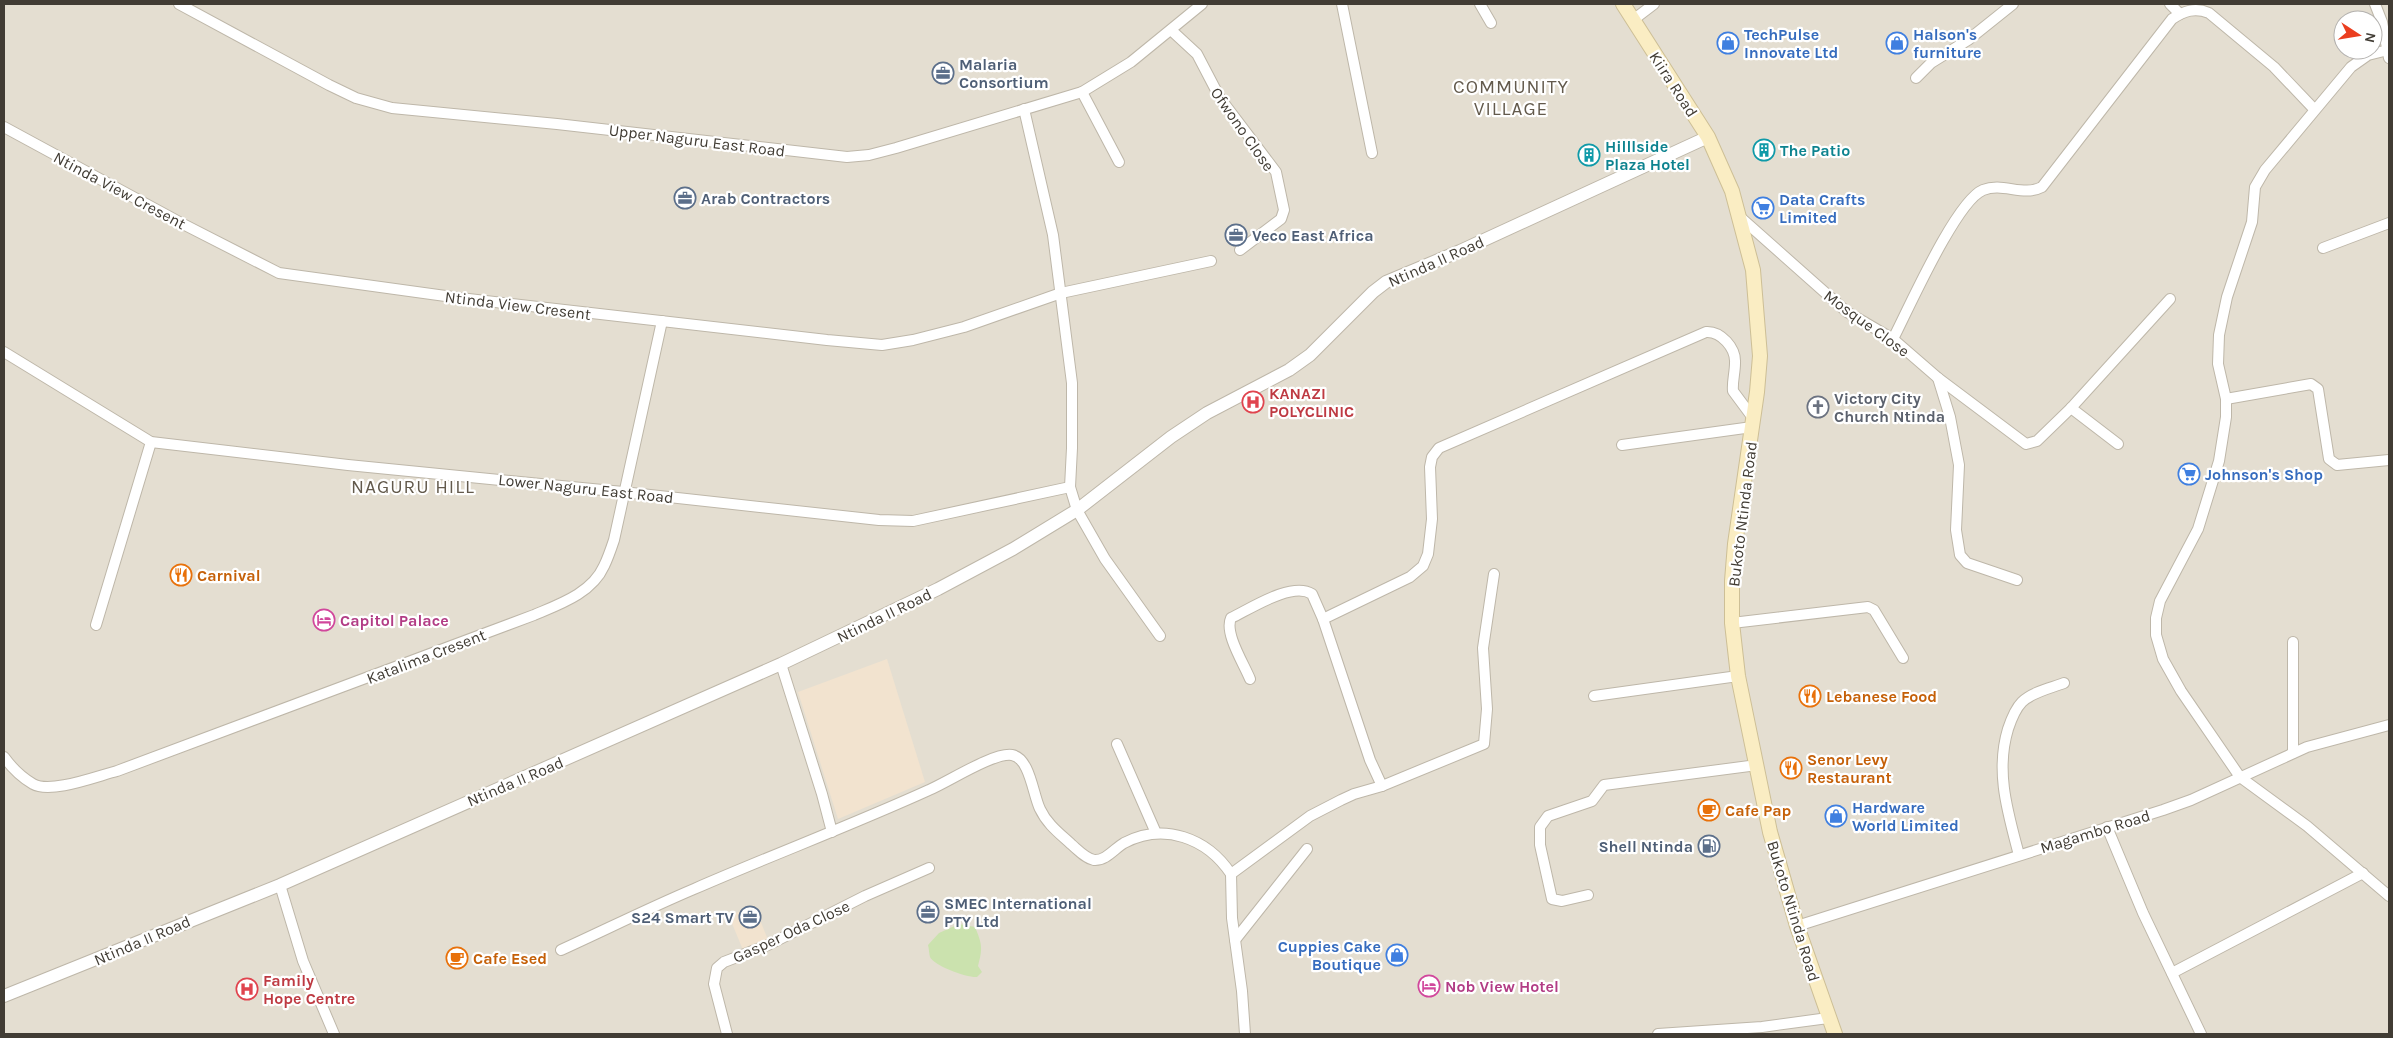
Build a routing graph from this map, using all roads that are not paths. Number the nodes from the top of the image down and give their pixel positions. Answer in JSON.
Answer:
{"nodes":[{"id":1,"x":179,"y":4,"type":"edge"},
{"id":2,"x":1202,"y":4,"type":"edge"},
{"id":3,"x":1342,"y":4,"type":"edge"},
{"id":4,"x":1480,"y":4,"type":"edge"},
{"id":5,"x":1622,"y":4,"type":"edge"},
{"id":6,"x":1654,"y":4,"type":"edge"},
{"id":7,"x":2013,"y":4,"type":"edge"},
{"id":8,"x":2170,"y":4,"type":"edge"},
{"id":9,"x":2375,"y":4,"type":"edge"},
{"id":10,"x":2180,"y":14,"type":"junction"},
{"id":11,"x":1633,"y":20,"type":"junction"},
{"id":12,"x":1491,"y":23,"type":"dead end"},
{"id":13,"x":1171,"y":30,"type":"junction"},
{"id":14,"x":2388,"y":54,"type":"edge"},
{"id":15,"x":1916,"y":78,"type":"dead end"},
{"id":16,"x":1082,"y":92,"type":"junction"},
{"id":17,"x":1024,"y":109,"type":"junction"},
{"id":18,"x":2314,"y":109,"type":"junction"},
{"id":19,"x":4,"y":127,"type":"edge"},
{"id":20,"x":1708,"y":137,"type":"junction"},
{"id":21,"x":1372,"y":153,"type":"dead end"},
{"id":22,"x":1119,"y":162,"type":"dead end"},
{"id":23,"x":1720,"y":166,"type":"joint"},
{"id":24,"x":1740,"y":217,"type":"junction"},
{"id":25,"x":2389,"y":223,"type":"edge"},
{"id":26,"x":2323,"y":248,"type":"dead end"},
{"id":27,"x":1240,"y":250,"type":"dead end"},
{"id":28,"x":1211,"y":261,"type":"dead end"},
{"id":29,"x":1061,"y":294,"type":"junction"},
{"id":30,"x":2170,"y":300,"type":"dead end"},
{"id":31,"x":662,"y":321,"type":"junction"},
{"id":32,"x":1893,"y":339,"type":"junction"},
{"id":33,"x":4,"y":352,"type":"edge"},
{"id":34,"x":1938,"y":378,"type":"junction"},
{"id":35,"x":2226,"y":399,"type":"junction"},
{"id":36,"x":2070,"y":408,"type":"junction"},
{"id":37,"x":1753,"y":422,"type":"junction"},
{"id":38,"x":151,"y":442,"type":"junction"},
{"id":39,"x":2118,"y":444,"type":"dead end"},
{"id":40,"x":1622,"y":445,"type":"dead end"},
{"id":41,"x":2389,"y":460,"type":"edge"},
{"id":42,"x":1070,"y":488,"type":"junction"},
{"id":43,"x":622,"y":492,"type":"junction"},
{"id":44,"x":1077,"y":510,"type":"junction"},
{"id":45,"x":1494,"y":574,"type":"dead end"},
{"id":46,"x":2017,"y":580,"type":"dead end"},
{"id":47,"x":1323,"y":619,"type":"junction"},
{"id":48,"x":1732,"y":623,"type":"junction"},
{"id":49,"x":96,"y":624,"type":"dead end"},
{"id":50,"x":1160,"y":636,"type":"dead end"},
{"id":51,"x":2293,"y":642,"type":"dead end"},
{"id":52,"x":1903,"y":658,"type":"dead end"},
{"id":53,"x":781,"y":664,"type":"junction"},
{"id":54,"x":1738,"y":676,"type":"junction"},
{"id":55,"x":1250,"y":679,"type":"dead end"},
{"id":56,"x":2064,"y":683,"type":"dead end"},
{"id":57,"x":1594,"y":696,"type":"dead end"},
{"id":58,"x":2389,"y":725,"type":"edge"},
{"id":59,"x":1117,"y":744,"type":"dead end"},
{"id":60,"x":2293,"y":753,"type":"junction"},
{"id":61,"x":4,"y":757,"type":"edge"},
{"id":62,"x":1757,"y":765,"type":"junction"},
{"id":63,"x":2240,"y":777,"type":"junction"},
{"id":64,"x":1382,"y":786,"type":"junction"},
{"id":65,"x":2107,"y":827,"type":"junction"},
{"id":66,"x":832,"y":832,"type":"junction"},
{"id":67,"x":1156,"y":833,"type":"junction"},
{"id":68,"x":1307,"y":849,"type":"dead end"},
{"id":69,"x":2019,"y":855,"type":"junction"},
{"id":70,"x":929,"y":868,"type":"dead end"},
{"id":71,"x":1231,"y":874,"type":"junction"},
{"id":72,"x":2363,"y":874,"type":"junction"},
{"id":73,"x":280,"y":885,"type":"junction"},
{"id":74,"x":1588,"y":895,"type":"dead end"},
{"id":75,"x":2389,"y":896,"type":"edge"},
{"id":76,"x":1796,"y":926,"type":"junction"},
{"id":77,"x":1235,"y":940,"type":"junction"},
{"id":78,"x":561,"y":950,"type":"dead end"},
{"id":79,"x":2172,"y":973,"type":"junction"},
{"id":80,"x":4,"y":996,"type":"edge"},
{"id":81,"x":1828,"y":1018,"type":"junction"},
{"id":82,"x":334,"y":1034,"type":"edge"},
{"id":83,"x":728,"y":1034,"type":"edge"},
{"id":84,"x":1244,"y":1034,"type":"edge"},
{"id":85,"x":1658,"y":1034,"type":"edge"},
{"id":86,"x":1836,"y":1034,"type":"edge"},
{"id":87,"x":2201,"y":1034,"type":"edge"}],
"edges":[{"from":1,"to":17,"type":"street","name":"Upper Naguru East Road"},
{"from":2,"to":13,"type":"street","name":"Upper Naguru East Road"},
{"from":3,"to":21,"type":"street"},
{"from":4,"to":12,"type":"street"},
{"from":5,"to":11,"type":"main road","name":"Kiira Road"},
{"from":6,"to":11,"type":"street"},
{"from":7,"to":15,"type":"street"},
{"from":8,"to":10,"type":"street"},
{"from":9,"to":14,"type":"street"},
{"from":10,"to":18,"type":"street"},
{"from":10,"to":32,"type":"street"},
{"from":11,"to":20,"type":"main road","name":"Kiira Road"},
{"from":13,"to":16,"type":"street","name":"Upper Naguru East Road"},
{"from":13,"to":27,"type":"street","name":"Ofwono Close"},
{"from":14,"to":18,"type":"street"},
{"from":16,"to":17,"type":"street","name":"Upper Naguru East Road"},
{"from":16,"to":22,"type":"street"},
{"from":17,"to":29,"type":"street"},
{"from":18,"to":35,"type":"street"},
{"from":19,"to":31,"type":"street","name":"Ntinda View Cresent"},
{"from":20,"to":23,"type":"main road","name":"Kiira Road"},
{"from":20,"to":44,"type":"street","name":"Ntinda II Road"},
{"from":23,"to":24,"type":"main road","name":"Bukoto Ntinda Road"},
{"from":24,"to":32,"type":"street","name":"Mosque Close"},
{"from":24,"to":37,"type":"main road","name":"Bukoto Ntinda Road"},
{"from":25,"to":26,"type":"street"},
{"from":28,"to":29,"type":"street","name":"Ntinda View Cresent"},
{"from":29,"to":31,"type":"street","name":"Ntinda View Cresent"},
{"from":29,"to":42,"type":"street"},
{"from":30,"to":36,"type":"street","name":"Mosque Close"},
{"from":31,"to":43,"type":"street","name":"Katalima Cresent"},
{"from":32,"to":34,"type":"street","name":"Mosque Close"},
{"from":33,"to":38,"type":"street","name":"Lower Naguru East Road"},
{"from":34,"to":36,"type":"street","name":"Mosque Close"},
{"from":34,"to":46,"type":"street"},
{"from":35,"to":41,"type":"street"},
{"from":35,"to":63,"type":"street"},
{"from":36,"to":39,"type":"street"},
{"from":37,"to":40,"type":"street"},
{"from":37,"to":47,"type":"street"},
{"from":37,"to":48,"type":"main road","name":"Bukoto Ntinda Road"},
{"from":38,"to":43,"type":"street","name":"Lower Naguru East Road"},
{"from":38,"to":49,"type":"street"},
{"from":42,"to":43,"type":"street","name":"Lower Naguru East Road"},
{"from":42,"to":44,"type":"street"},
{"from":43,"to":61,"type":"street","name":"Katalima Cresent"},
{"from":44,"to":50,"type":"street"},
{"from":44,"to":53,"type":"street","name":"Ntinda II Road"},
{"from":45,"to":64,"type":"street"},
{"from":47,"to":55,"type":"street"},
{"from":47,"to":64,"type":"street"},
{"from":48,"to":52,"type":"street"},
{"from":48,"to":54,"type":"main road","name":"Bukoto Ntinda Road"},
{"from":51,"to":60,"type":"street"},
{"from":53,"to":66,"type":"street"},
{"from":53,"to":73,"type":"street","name":"Ntinda II Road"},
{"from":54,"to":57,"type":"street"},
{"from":54,"to":62,"type":"main road","name":"Bukoto Ntinda Road"},
{"from":56,"to":69,"type":"street"},
{"from":58,"to":60,"type":"street","name":"Magambo Road"},
{"from":59,"to":67,"type":"street"},
{"from":60,"to":63,"type":"street","name":"Magambo Road"},
{"from":62,"to":74,"type":"street"},
{"from":62,"to":76,"type":"main road","name":"Bukoto Ntinda Road"},
{"from":63,"to":65,"type":"street","name":"Magambo Road"},
{"from":63,"to":72,"type":"street"},
{"from":64,"to":71,"type":"street"},
{"from":65,"to":69,"type":"street","name":"Magambo Road"},
{"from":65,"to":79,"type":"street"},
{"from":66,"to":67,"type":"street"},
{"from":66,"to":78,"type":"street"},
{"from":67,"to":71,"type":"street"},
{"from":68,"to":77,"type":"street"},
{"from":69,"to":76,"type":"street","name":"Magambo Road"},
{"from":70,"to":83,"type":"street","name":"Gasper Oda Close"},
{"from":71,"to":77,"type":"street"},
{"from":72,"to":75,"type":"street"},
{"from":72,"to":79,"type":"street"},
{"from":73,"to":80,"type":"street","name":"Ntinda II Road"},
{"from":73,"to":82,"type":"street"},
{"from":76,"to":81,"type":"main road","name":"Bukoto Ntinda Road"},
{"from":77,"to":84,"type":"street"},
{"from":79,"to":87,"type":"street"},
{"from":81,"to":85,"type":"street"},
{"from":81,"to":86,"type":"main road","name":"Bukoto Ntinda Road"}]}
